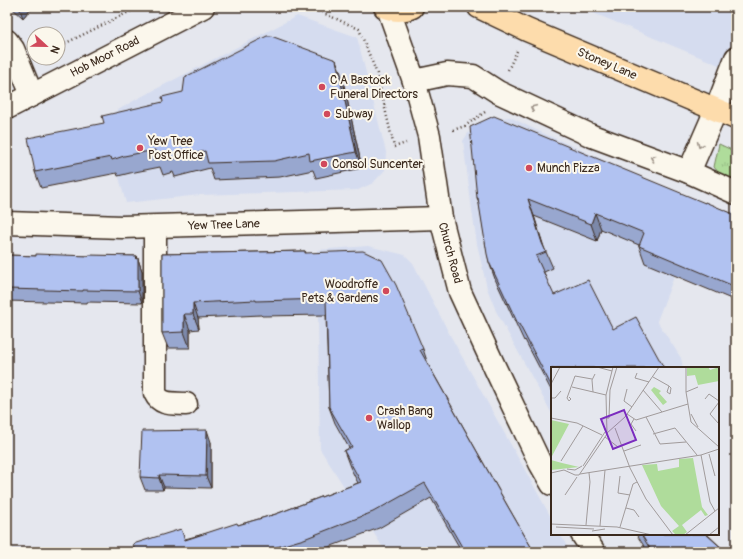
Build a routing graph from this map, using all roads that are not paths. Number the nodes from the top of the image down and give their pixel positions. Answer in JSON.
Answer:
{"nodes":[{"id":1,"x":203,"y":7,"type":"edge"},
{"id":2,"x":412,"y":7,"type":"edge"},
{"id":3,"x":479,"y":7,"type":"edge"},
{"id":4,"x":386,"y":8,"type":"edge"},
{"id":5,"x":7,"y":41,"type":"edge"},
{"id":6,"x":736,"y":58,"type":"edge"},
{"id":7,"x":414,"y":82,"type":"junction"},
{"id":8,"x":32,"y":95,"type":"junction"},
{"id":9,"x":7,"y":108,"type":"edge"},
{"id":10,"x":716,"y":110,"type":"junction"},
{"id":11,"x":736,"y":118,"type":"edge"},
{"id":12,"x":689,"y":172,"type":"junction"},
{"id":13,"x":736,"y":193,"type":"edge"},
{"id":14,"x":441,"y":218,"type":"junction"},
{"id":15,"x":7,"y":223,"type":"edge"},
{"id":16,"x":155,"y":227,"type":"junction"},
{"id":17,"x":186,"y":404,"type":"dead end"},
{"id":18,"x":551,"y":482,"type":"edge"},
{"id":19,"x":583,"y":535,"type":"edge"},
{"id":20,"x":594,"y":552,"type":"edge"}],
"edges":[{"from":1,"to":8,"type":"street","name":"Hob Moor Road"},
{"from":2,"to":4,"type":"main road","name":"Church Road"},
{"from":3,"to":10,"type":"main road","name":"Stoney Lane"},
{"from":4,"to":7,"type":"street","name":"Church Road"},
{"from":5,"to":8,"type":"street"},
{"from":6,"to":10,"type":"street"},
{"from":12,"to":7,"type":"street","one_way":true},
{"from":7,"to":14,"type":"street","name":"Church Road"},
{"from":8,"to":9,"type":"street","name":"Hob Moor Road"},
{"from":10,"to":11,"type":"main road","name":"Stoney Lane"},
{"from":10,"to":12,"type":"street","one_way":true},
{"from":12,"to":13,"type":"street"},
{"from":14,"to":16,"type":"street","name":"Yew Tree Lane"},
{"from":14,"to":18,"type":"street","name":"Church Road"},
{"from":15,"to":16,"type":"street","name":"Yew Tree Lane"},
{"from":16,"to":17,"type":"street"},
{"from":19,"to":20,"type":"street"}]}
